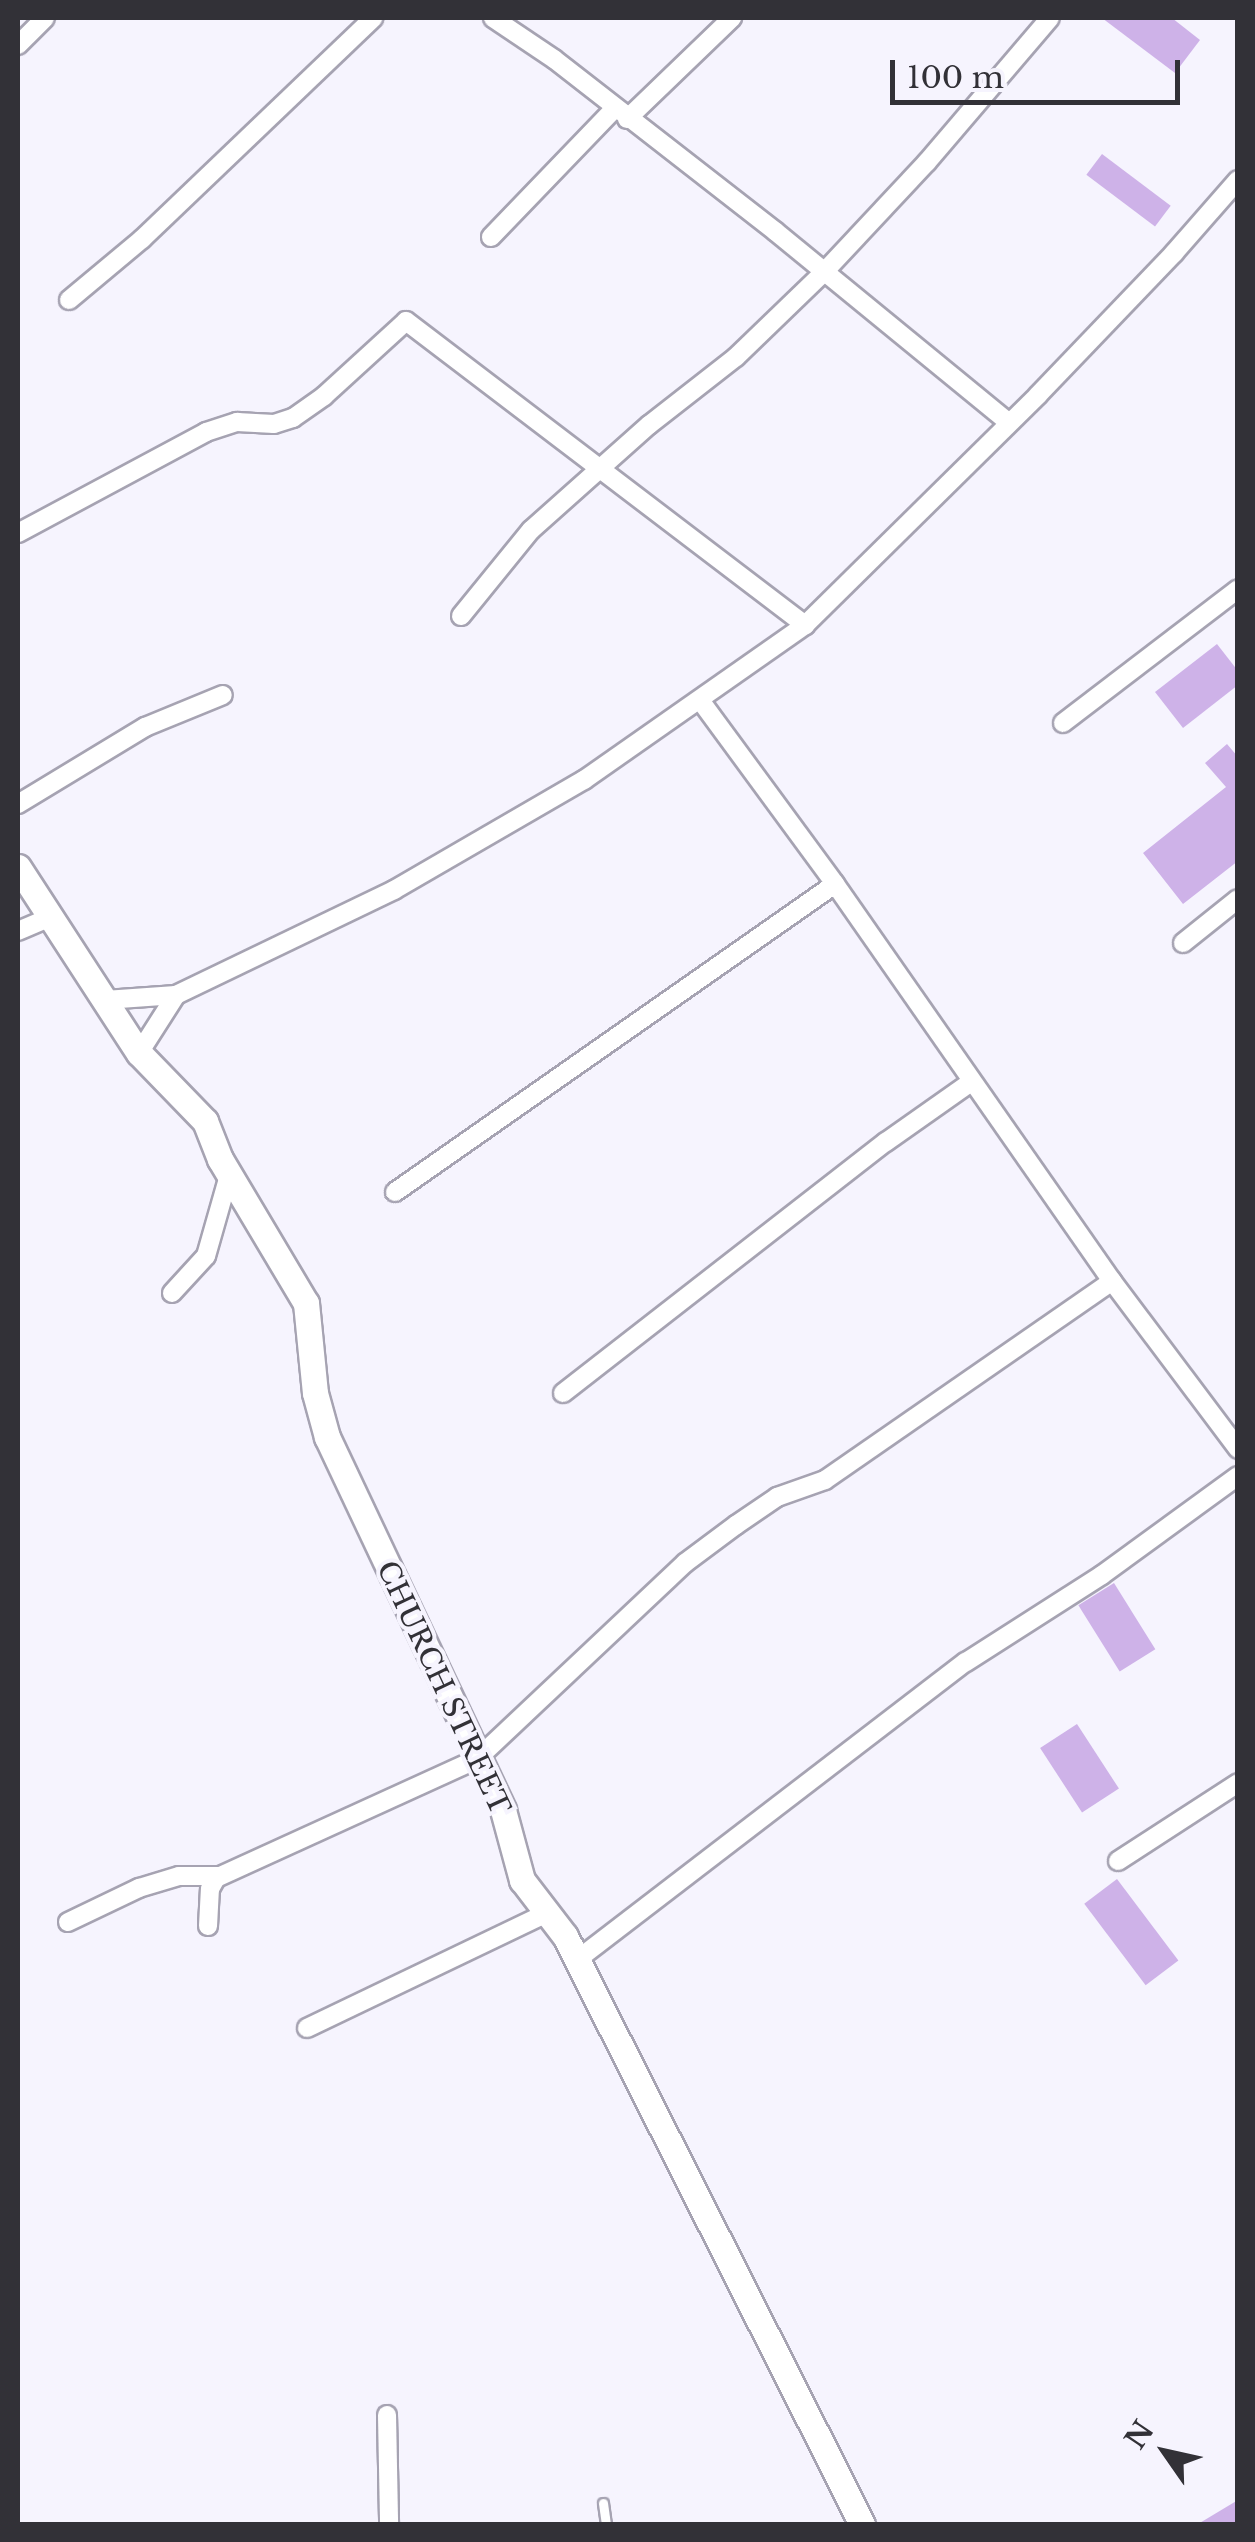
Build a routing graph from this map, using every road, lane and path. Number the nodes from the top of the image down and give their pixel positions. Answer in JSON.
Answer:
{"nodes":[{"id":1,"x":45,"y":18,"type":"edge"},
{"id":2,"x":373,"y":18,"type":"edge"},
{"id":3,"x":493,"y":18,"type":"edge"},
{"id":4,"x":732,"y":18,"type":"edge"},
{"id":5,"x":1050,"y":18,"type":"edge"},
{"id":6,"x":18,"y":44,"type":"edge"},
{"id":7,"x":621,"y":114,"type":"junction"},
{"id":8,"x":1238,"y":180,"type":"edge"},
{"id":9,"x":490,"y":237,"type":"dead end"},
{"id":10,"x":824,"y":271,"type":"junction"},
{"id":11,"x":69,"y":300,"type":"dead end"},
{"id":12,"x":1009,"y":423,"type":"junction"},
{"id":13,"x":600,"y":470,"type":"junction"},
{"id":14,"x":18,"y":533,"type":"edge"},
{"id":15,"x":1238,"y":589,"type":"edge"},
{"id":16,"x":461,"y":616,"type":"dead end"},
{"id":17,"x":806,"y":625,"type":"junction"},
{"id":18,"x":223,"y":694,"type":"dead end"},
{"id":19,"x":700,"y":700,"type":"junction"},
{"id":20,"x":1062,"y":723,"type":"dead end"},
{"id":21,"x":18,"y":804,"type":"edge"},
{"id":22,"x":18,"y":867,"type":"edge"},
{"id":23,"x":835,"y":884,"type":"junction"},
{"id":24,"x":1238,"y":899,"type":"edge"},
{"id":25,"x":48,"y":918,"type":"junction"},
{"id":26,"x":18,"y":931,"type":"edge"},
{"id":27,"x":1183,"y":944,"type":"dead end"},
{"id":28,"x":176,"y":994,"type":"junction"},
{"id":29,"x":105,"y":1000,"type":"junction"},
{"id":30,"x":139,"y":1053,"type":"junction"},
{"id":31,"x":971,"y":1082,"type":"junction"},
{"id":32,"x":229,"y":1174,"type":"junction"},
{"id":33,"x":395,"y":1192,"type":"dead end"},
{"id":34,"x":1112,"y":1281,"type":"junction"},
{"id":35,"x":172,"y":1293,"type":"dead end"},
{"id":36,"x":563,"y":1393,"type":"dead end"},
{"id":37,"x":1238,"y":1448,"type":"edge"},
{"id":38,"x":1238,"y":1476,"type":"edge"},
{"id":39,"x":477,"y":1759,"type":"junction"},
{"id":40,"x":1238,"y":1784,"type":"edge"},
{"id":41,"x":1118,"y":1861,"type":"dead end"},
{"id":42,"x":219,"y":1876,"type":"junction"},
{"id":43,"x":548,"y":1913,"type":"junction"},
{"id":44,"x":68,"y":1922,"type":"dead end"},
{"id":45,"x":208,"y":1926,"type":"dead end"},
{"id":46,"x":577,"y":1960,"type":"junction"},
{"id":47,"x":307,"y":2028,"type":"dead end"},
{"id":48,"x":387,"y":2415,"type":"dead end"},
{"id":49,"x":604,"y":2502,"type":"dead end"},
{"id":50,"x":390,"y":2524,"type":"edge"},
{"id":51,"x":606,"y":2524,"type":"edge"},
{"id":52,"x":862,"y":2524,"type":"edge"}],
"edges":[{"from":1,"to":6,"type":"street"},
{"from":2,"to":11,"type":"street"},
{"from":3,"to":7,"type":"street"},
{"from":4,"to":7,"type":"street"},
{"from":5,"to":10,"type":"street"},
{"from":7,"to":9,"type":"street"},
{"from":7,"to":10,"type":"street"},
{"from":8,"to":12,"type":"street"},
{"from":10,"to":12,"type":"street"},
{"from":10,"to":13,"type":"street"},
{"from":12,"to":17,"type":"street"},
{"from":13,"to":14,"type":"street"},
{"from":13,"to":16,"type":"street"},
{"from":13,"to":17,"type":"street"},
{"from":15,"to":20,"type":"street"},
{"from":17,"to":19,"type":"street"},
{"from":18,"to":21,"type":"street"},
{"from":19,"to":23,"type":"street"},
{"from":19,"to":28,"type":"street"},
{"from":22,"to":25,"type":"street","name":"CHURCH STREET"},
{"from":23,"to":31,"type":"street"},
{"from":23,"to":33,"type":"street"},
{"from":24,"to":27,"type":"street"},
{"from":25,"to":26,"type":"street"},
{"from":25,"to":29,"type":"street","name":"CHURCH STREET"},
{"from":28,"to":29,"type":"street"},
{"from":28,"to":30,"type":"street"},
{"from":29,"to":30,"type":"street","name":"CHURCH STREET"},
{"from":30,"to":32,"type":"street","name":"CHURCH STREET"},
{"from":31,"to":34,"type":"street"},
{"from":31,"to":36,"type":"street"},
{"from":32,"to":35,"type":"street"},
{"from":32,"to":39,"type":"street","name":"CHURCH STREET"},
{"from":34,"to":37,"type":"street"},
{"from":34,"to":39,"type":"street"},
{"from":38,"to":46,"type":"street"},
{"from":39,"to":42,"type":"street"},
{"from":39,"to":43,"type":"street","name":"CHURCH STREET"},
{"from":40,"to":41,"type":"street"},
{"from":42,"to":44,"type":"street"},
{"from":42,"to":45,"type":"street"},
{"from":43,"to":46,"type":"street","name":"CHURCH STREET"},
{"from":43,"to":47,"type":"street"},
{"from":46,"to":52,"type":"street","name":"CHURCH STREET"},
{"from":48,"to":50,"type":"street"},
{"from":49,"to":51,"type":"lane"}]}
